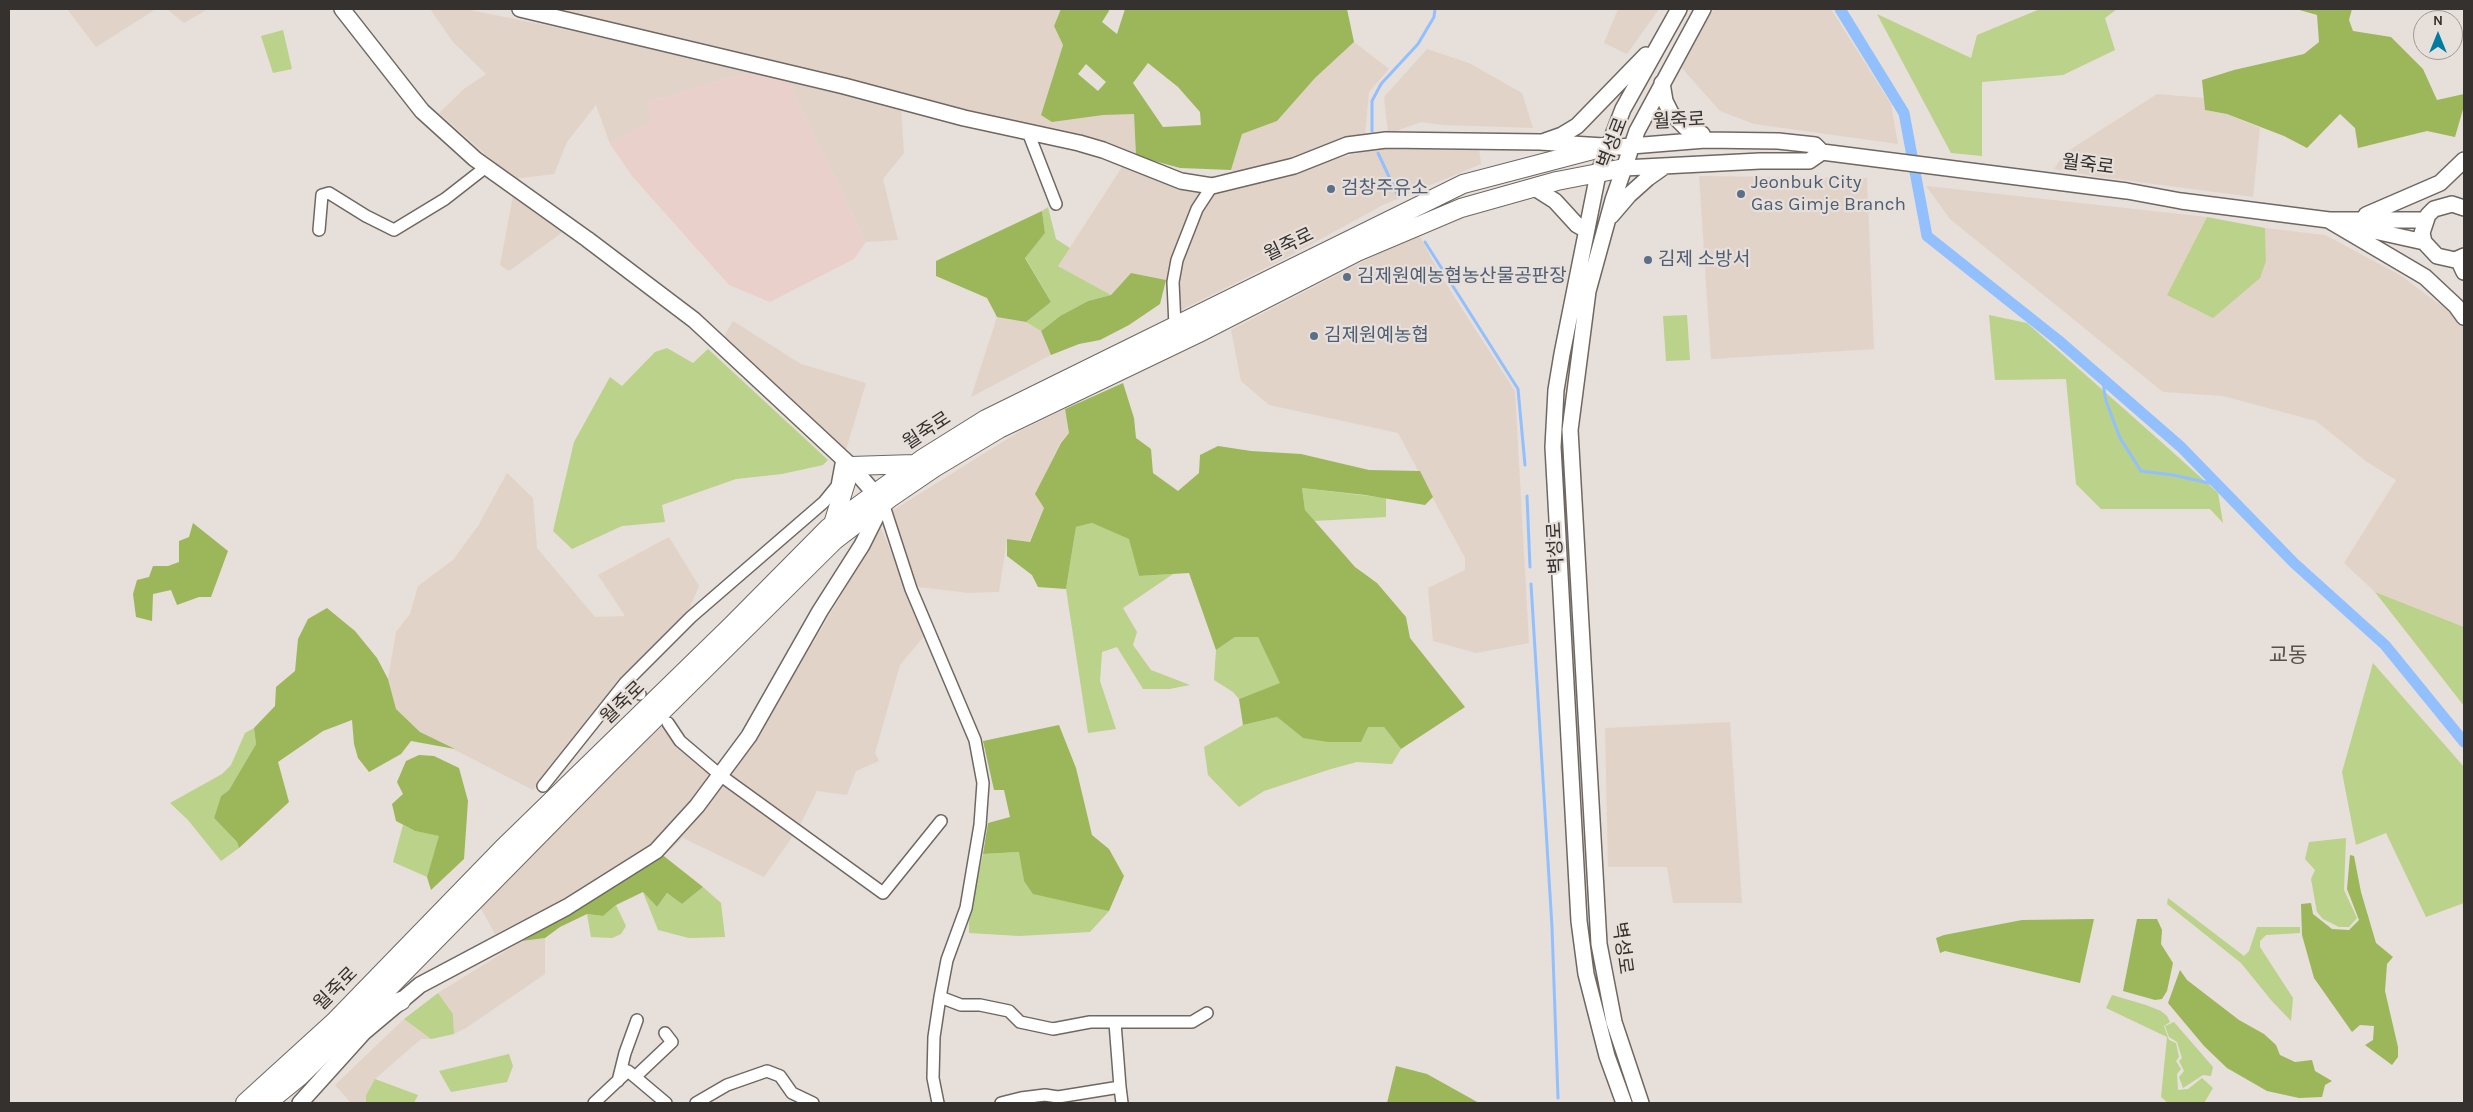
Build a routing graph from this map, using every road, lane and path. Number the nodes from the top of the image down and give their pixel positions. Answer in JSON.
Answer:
{"nodes":[{"id":1,"x":342,"y":9,"type":"edge"},
{"id":2,"x":520,"y":9,"type":"edge"},
{"id":3,"x":1679,"y":9,"type":"edge"},
{"id":4,"x":1702,"y":9,"type":"edge"},
{"id":5,"x":1660,"y":39,"type":"junction"},
{"id":6,"x":1662,"y":83,"type":"junction"},
{"id":7,"x":1028,"y":132,"type":"junction"},
{"id":8,"x":1705,"y":140,"type":"junction"},
{"id":9,"x":1540,"y":142,"type":"junction"},
{"id":10,"x":1631,"y":145,"type":"junction"},
{"id":11,"x":1608,"y":146,"type":"junction"},
{"id":12,"x":1822,"y":152,"type":"junction"},
{"id":13,"x":2464,"y":160,"type":"edge"},
{"id":14,"x":1667,"y":165,"type":"junction"},
{"id":15,"x":486,"y":167,"type":"junction"},
{"id":16,"x":1624,"y":168,"type":"junction"},
{"id":17,"x":1599,"y":171,"type":"junction"},
{"id":18,"x":1212,"y":186,"type":"junction"},
{"id":19,"x":1533,"y":187,"type":"junction"},
{"id":20,"x":1056,"y":204,"type":"dead end"},
{"id":21,"x":2464,"y":207,"type":"edge"},
{"id":22,"x":2329,"y":220,"type":"junction"},
{"id":23,"x":2350,"y":220,"type":"junction"},
{"id":24,"x":2425,"y":220,"type":"junction"},
{"id":25,"x":1607,"y":222,"type":"junction"},
{"id":26,"x":319,"y":230,"type":"dead end"},
{"id":27,"x":1586,"y":230,"type":"junction"},
{"id":28,"x":2424,"y":242,"type":"junction"},
{"id":29,"x":2462,"y":262,"type":"edge"},
{"id":30,"x":2464,"y":318,"type":"edge"},
{"id":31,"x":1175,"y":326,"type":"junction"},
{"id":32,"x":846,"y":462,"type":"junction"},
{"id":33,"x":914,"y":464,"type":"junction"},
{"id":34,"x":879,"y":498,"type":"junction"},
{"id":35,"x":833,"y":524,"type":"junction"},
{"id":36,"x":625,"y":683,"type":"junction"},
{"id":37,"x":640,"y":694,"type":"dead end"},
{"id":38,"x":668,"y":722,"type":"dead end"},
{"id":39,"x":720,"y":775,"type":"junction"},
{"id":40,"x":543,"y":786,"type":"dead end"},
{"id":41,"x":941,"y":821,"type":"dead end"},
{"id":42,"x":940,"y":997,"type":"junction"},
{"id":43,"x":401,"y":1001,"type":"junction"},
{"id":44,"x":1207,"y":1013,"type":"dead end"},
{"id":45,"x":637,"y":1020,"type":"dead end"},
{"id":46,"x":354,"y":1023,"type":"junction"},
{"id":47,"x":1115,"y":1023,"type":"junction"},
{"id":48,"x":664,"y":1033,"type":"dead end"},
{"id":49,"x":635,"y":1077,"type":"junction"},
{"id":50,"x":617,"y":1082,"type":"junction"},
{"id":51,"x":1120,"y":1087,"type":"junction"},
{"id":52,"x":245,"y":1103,"type":"edge"},
{"id":53,"x":267,"y":1103,"type":"edge"},
{"id":54,"x":300,"y":1103,"type":"edge"},
{"id":55,"x":594,"y":1103,"type":"edge"},
{"id":56,"x":666,"y":1103,"type":"edge"},
{"id":57,"x":696,"y":1103,"type":"edge"},
{"id":58,"x":814,"y":1103,"type":"edge"},
{"id":59,"x":938,"y":1103,"type":"edge"},
{"id":60,"x":1001,"y":1103,"type":"edge"},
{"id":61,"x":1122,"y":1103,"type":"edge"},
{"id":62,"x":1624,"y":1103,"type":"edge"},
{"id":63,"x":1641,"y":1103,"type":"edge"}],
"edges":[{"from":1,"to":15,"type":"street"},
{"from":2,"to":7,"type":"street"},
{"from":3,"to":5,"type":"street","name":"벽성로"},
{"from":4,"to":6,"type":"street","name":"벽성로"},
{"from":5,"to":9,"type":"street"},
{"from":5,"to":11,"type":"street","name":"벽성로"},
{"from":6,"to":8,"type":"street"},
{"from":6,"to":10,"type":"street","name":"벽성로"},
{"from":7,"to":18,"type":"street"},
{"from":7,"to":20,"type":"street"},
{"from":8,"to":10,"type":"street","name":"월죽로"},
{"from":8,"to":12,"type":"street","name":"월죽로"},
{"from":9,"to":11,"type":"street"},
{"from":9,"to":18,"type":"street"},
{"from":10,"to":11,"type":"street","name":"월죽로"},
{"from":10,"to":16,"type":"street","name":"벽성로"},
{"from":11,"to":17,"type":"street","name":"벽성로"},
{"from":11,"to":31,"type":"main road","name":"월죽로"},
{"from":12,"to":14,"type":"street","name":"월죽로"},
{"from":12,"to":22,"type":"street","name":"월죽로"},
{"from":13,"to":23,"type":"street"},
{"from":14,"to":16,"type":"street","name":"월죽로"},
{"from":14,"to":25,"type":"street"},
{"from":15,"to":26,"type":"street"},
{"from":15,"to":32,"type":"street"},
{"from":16,"to":17,"type":"main road","name":"월죽로"},
{"from":16,"to":25,"type":"street","name":"벽성로"},
{"from":17,"to":19,"type":"main road","name":"월죽로"},
{"from":17,"to":27,"type":"street","name":"벽성로"},
{"from":18,"to":31,"type":"street"},
{"from":19,"to":27,"type":"street"},
{"from":19,"to":34,"type":"main road","name":"월죽로"},
{"from":21,"to":24,"type":"street"},
{"from":22,"to":23,"type":"street","name":"월죽로"},
{"from":22,"to":28,"type":"street"},
{"from":22,"to":30,"type":"street"},
{"from":23,"to":24,"type":"street","name":"월죽로"},
{"from":24,"to":28,"type":"street"},
{"from":25,"to":63,"type":"street","name":"벽성로"},
{"from":27,"to":62,"type":"street","name":"벽성로"},
{"from":28,"to":29,"type":"street"},
{"from":31,"to":33,"type":"main road","name":"월죽로"},
{"from":32,"to":33,"type":"main road"},
{"from":32,"to":34,"type":"street"},
{"from":32,"to":35,"type":"main road"},
{"from":32,"to":36,"type":"street"},
{"from":33,"to":34,"type":"main road","name":"월죽로"},
{"from":34,"to":35,"type":"main road","name":"월죽로"},
{"from":34,"to":39,"type":"street"},
{"from":34,"to":42,"type":"street"},
{"from":34,"to":46,"type":"main road","name":"월죽로"},
{"from":35,"to":52,"type":"main road","name":"월죽로"},
{"from":36,"to":37,"type":"street"},
{"from":36,"to":40,"type":"street"},
{"from":38,"to":39,"type":"street"},
{"from":39,"to":41,"type":"street"},
{"from":39,"to":43,"type":"street"},
{"from":42,"to":47,"type":"street"},
{"from":42,"to":59,"type":"street"},
{"from":43,"to":46,"type":"main road"},
{"from":43,"to":54,"type":"street"},
{"from":44,"to":47,"type":"street"},
{"from":45,"to":50,"type":"street"},
{"from":46,"to":53,"type":"main road","name":"월죽로"},
{"from":47,"to":51,"type":"street"},
{"from":48,"to":49,"type":"street"},
{"from":49,"to":50,"type":"street"},
{"from":49,"to":56,"type":"street"},
{"from":50,"to":55,"type":"street"},
{"from":51,"to":60,"type":"street"},
{"from":51,"to":61,"type":"street"},
{"from":57,"to":58,"type":"street"}]}
